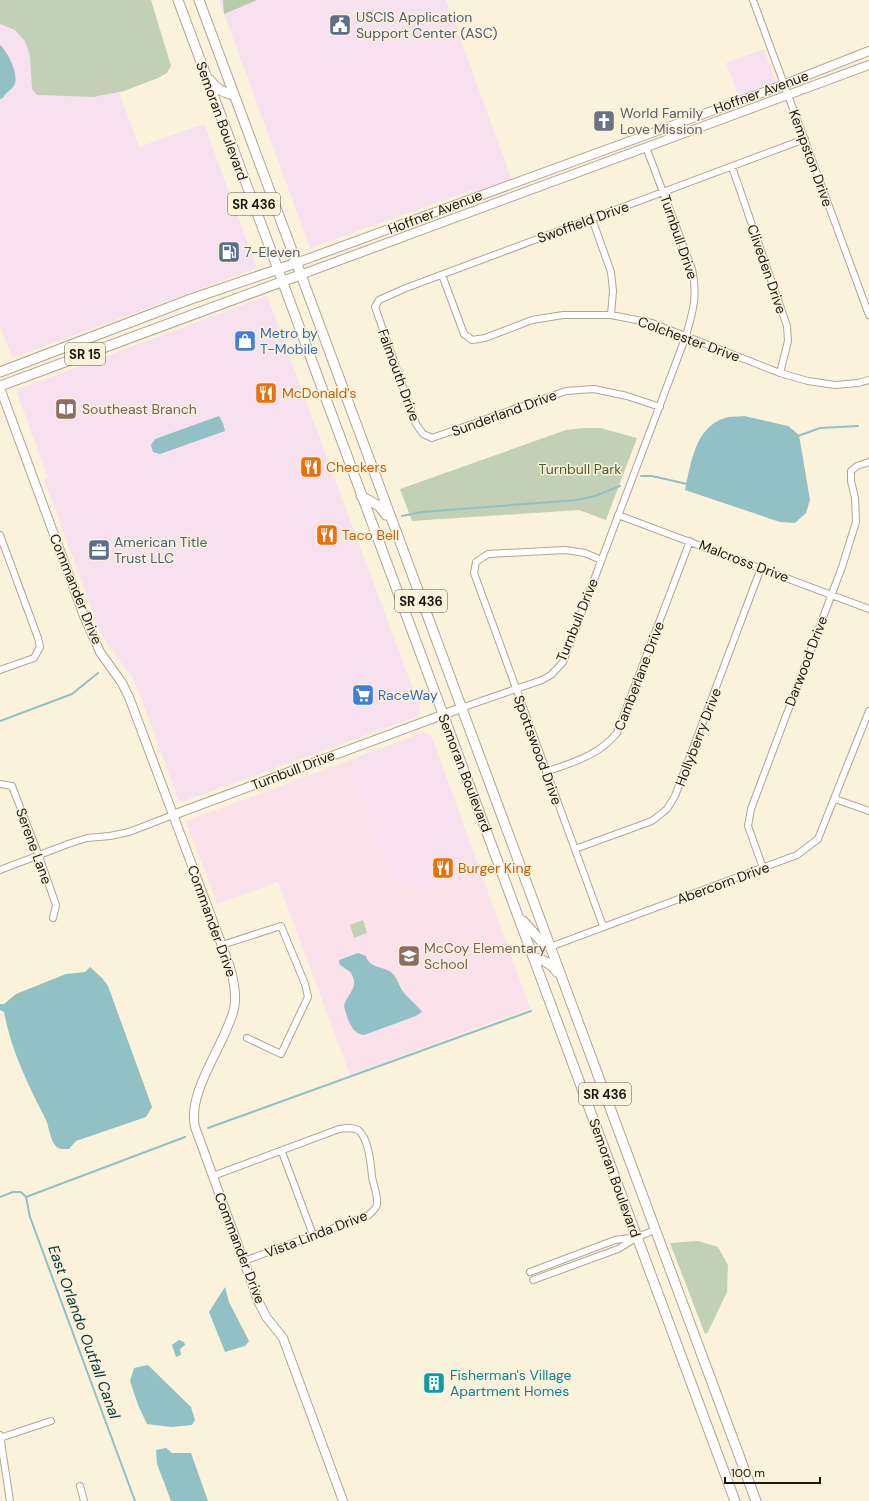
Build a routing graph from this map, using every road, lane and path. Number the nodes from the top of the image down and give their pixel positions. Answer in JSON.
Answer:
{"nodes":[{"id":1,"x":178,"y":0,"type":"edge"},
{"id":2,"x":199,"y":0,"type":"edge"},
{"id":3,"x":753,"y":0,"type":"edge"},
{"id":4,"x":869,"y":51,"type":"edge"},
{"id":5,"x":869,"y":66,"type":"edge"},
{"id":6,"x":204,"y":72,"type":"junction"},
{"id":7,"x":783,"y":84,"type":"junction"},
{"id":8,"x":234,"y":95,"type":"junction"},
{"id":9,"x":788,"y":95,"type":"junction"},
{"id":10,"x":656,"y":130,"type":"junction"},
{"id":11,"x":805,"y":139,"type":"junction"},
{"id":12,"x":646,"y":147,"type":"junction"},
{"id":13,"x":732,"y":167,"type":"junction"},
{"id":14,"x":580,"y":172,"type":"junction"},
{"id":15,"x":663,"y":192,"type":"junction"},
{"id":16,"x":592,"y":219,"type":"junction"},
{"id":17,"x":296,"y":263,"type":"junction"},
{"id":18,"x":277,"y":269,"type":"junction"},
{"id":19,"x":300,"y":275,"type":"junction"},
{"id":20,"x":442,"y":275,"type":"junction"},
{"id":21,"x":282,"y":282,"type":"junction"},
{"id":22,"x":611,"y":315,"type":"junction"},
{"id":23,"x":869,"y":315,"type":"edge"},
{"id":24,"x":378,"y":318,"type":"joint"},
{"id":25,"x":686,"y":336,"type":"junction"},
{"id":26,"x":0,"y":372,"type":"edge"},
{"id":27,"x":780,"y":373,"type":"junction"},
{"id":28,"x":869,"y":380,"type":"edge"},
{"id":29,"x":0,"y":387,"type":"edge"},
{"id":30,"x":660,"y":407,"type":"junction"},
{"id":31,"x":443,"y":435,"type":"joint"},
{"id":32,"x":869,"y":462,"type":"edge"},
{"id":33,"x":361,"y":496,"type":"junction"},
{"id":34,"x":618,"y":515,"type":"junction"},
{"id":35,"x":392,"y":522,"type":"junction"},
{"id":36,"x":0,"y":535,"type":"edge"},
{"id":37,"x":690,"y":541,"type":"junction"},
{"id":38,"x":601,"y":560,"type":"junction"},
{"id":39,"x":761,"y":568,"type":"junction"},
{"id":40,"x":831,"y":595,"type":"junction"},
{"id":41,"x":869,"y":609,"type":"edge"},
{"id":42,"x":0,"y":670,"type":"edge"},
{"id":43,"x":516,"y":690,"type":"junction"},
{"id":44,"x":461,"y":708,"type":"junction"},
{"id":45,"x":869,"y":711,"type":"edge"},
{"id":46,"x":443,"y":715,"type":"junction"},
{"id":47,"x":546,"y":772,"type":"junction"},
{"id":48,"x":0,"y":784,"type":"edge"},
{"id":49,"x":835,"y":799,"type":"junction"},
{"id":50,"x":869,"y":812,"type":"edge"},
{"id":51,"x":173,"y":815,"type":"junction"},
{"id":52,"x":575,"y":849,"type":"junction"},
{"id":53,"x":39,"y":856,"type":"junction"},
{"id":54,"x":763,"y":868,"type":"junction"},
{"id":55,"x":0,"y":870,"type":"edge"},
{"id":56,"x":518,"y":916,"type":"junction"},
{"id":57,"x":54,"y":918,"type":"dead end"},
{"id":58,"x":603,"y":926,"type":"junction"},
{"id":59,"x":222,"y":945,"type":"junction"},
{"id":60,"x":550,"y":947,"type":"junction"},
{"id":61,"x":533,"y":956,"type":"junction"},
{"id":62,"x":564,"y":986,"type":"junction"},
{"id":63,"x":247,"y":1038,"type":"dead end"},
{"id":64,"x":282,"y":1152,"type":"junction"},
{"id":65,"x":213,"y":1176,"type":"junction"},
{"id":66,"x":656,"y":1230,"type":"junction"},
{"id":67,"x":313,"y":1235,"type":"junction"},
{"id":68,"x":637,"y":1237,"type":"junction"},
{"id":69,"x":244,"y":1261,"type":"junction"},
{"id":70,"x":530,"y":1272,"type":"dead end"},
{"id":71,"x":533,"y":1280,"type":"dead end"},
{"id":72,"x":51,"y":1421,"type":"dead end"},
{"id":73,"x":0,"y":1437,"type":"edge"},
{"id":74,"x":724,"y":1474,"type":"junction"},
{"id":75,"x":80,"y":1486,"type":"dead end"},
{"id":76,"x":10,"y":1501,"type":"edge"},
{"id":77,"x":84,"y":1501,"type":"edge"},
{"id":78,"x":343,"y":1501,"type":"edge"},
{"id":79,"x":735,"y":1501,"type":"edge"},
{"id":80,"x":742,"y":1501,"type":"edge"},
{"id":81,"x":756,"y":1501,"type":"edge"}],
"edges":[{"from":1,"to":6,"type":"main road","name":"Semoran Boulevard","number":"SR 436"},
{"from":2,"to":8,"type":"main road","name":"Semoran Boulevard","number":"SR 436"},
{"from":3,"to":7,"type":"street","name":"Kempston Drive"},
{"from":4,"to":7,"type":"street","name":"Hoffner Avenue","number":"SR 15"},
{"from":5,"to":9,"type":"street","name":"Hoffner Avenue","number":"SR 15"},
{"from":6,"to":8,"type":"main road"},
{"from":6,"to":18,"type":"main road","name":"Semoran Boulevard","number":"SR 436"},
{"from":7,"to":9,"type":"street","name":"Kempston Drive"},
{"from":7,"to":10,"type":"street","name":"Hoffner Avenue","number":"SR 15"},
{"from":8,"to":17,"type":"main road","name":"Semoran Boulevard","number":"SR 436"},
{"from":9,"to":11,"type":"street","name":"Kempston Drive"},
{"from":9,"to":12,"type":"street","name":"Hoffner Avenue","number":"SR 15"},
{"from":10,"to":14,"type":"street"},
{"from":10,"to":17,"type":"street","name":"Hoffner Avenue","number":"SR 15"},
{"from":11,"to":13,"type":"street","name":"Swoffield Drive"},
{"from":11,"to":23,"type":"street","name":"Kempston Drive"},
{"from":12,"to":14,"type":"street","name":"Hoffner Avenue","number":"SR 15"},
{"from":12,"to":15,"type":"street","name":"Turnbull Drive"},
{"from":13,"to":15,"type":"street","name":"Swoffield Drive"},
{"from":13,"to":27,"type":"street","name":"Cliveden Drive"},
{"from":14,"to":19,"type":"street","name":"Hoffner Avenue","number":"SR 15"},
{"from":15,"to":16,"type":"street","name":"Swoffield Drive"},
{"from":15,"to":25,"type":"street","name":"Turnbull Drive"},
{"from":16,"to":20,"type":"street","name":"Swoffield Drive"},
{"from":16,"to":22,"type":"street"},
{"from":17,"to":18,"type":"main road","name":"Hoffner Avenue","number":"SR 15"},
{"from":17,"to":19,"type":"main road","name":"Semoran Boulevard","number":"SR 436"},
{"from":18,"to":21,"type":"main road","name":"Semoran Boulevard","number":"SR 436"},
{"from":18,"to":26,"type":"main road","name":"Hoffner Avenue","number":"SR 15"},
{"from":19,"to":21,"type":"main road","name":"Hoffner Avenue","number":"SR 15"},
{"from":19,"to":35,"type":"main road","name":"Semoran Boulevard","number":"SR 436"},
{"from":20,"to":22,"type":"street","name":"Colchester Drive"},
{"from":20,"to":24,"type":"street","name":"Swoffield Drive"},
{"from":21,"to":29,"type":"main road","name":"Hoffner Avenue","number":"SR 15"},
{"from":21,"to":33,"type":"main road","name":"Semoran Boulevard","number":"SR 436"},
{"from":22,"to":25,"type":"street","name":"Colchester Drive"},
{"from":24,"to":31,"type":"street","name":"Falmouth Drive"},
{"from":25,"to":27,"type":"street","name":"Colchester Drive"},
{"from":25,"to":30,"type":"street","name":"Turnbull Drive"},
{"from":27,"to":28,"type":"street","name":"Colchester Drive"},
{"from":29,"to":51,"type":"street","name":"Commander Drive"},
{"from":30,"to":31,"type":"street","name":"Sunderland Drive"},
{"from":30,"to":34,"type":"street","name":"Turnbull Drive"},
{"from":32,"to":40,"type":"street","name":"Darwood Drive"},
{"from":33,"to":35,"type":"main road"},
{"from":33,"to":46,"type":"main road","name":"Semoran Boulevard","number":"SR 436"},
{"from":34,"to":37,"type":"street","name":"Malcross Drive"},
{"from":34,"to":38,"type":"street","name":"Turnbull Drive"},
{"from":35,"to":44,"type":"main road","name":"Semoran Boulevard","number":"SR 436"},
{"from":36,"to":42,"type":"street"},
{"from":37,"to":39,"type":"street","name":"Malcross Drive"},
{"from":37,"to":47,"type":"street","name":"Camberlane Drive"},
{"from":38,"to":43,"type":"street","name":"Turnbull Drive"},
{"from":38,"to":43,"type":"street","name":"Spottswood Drive"},
{"from":39,"to":40,"type":"street","name":"Malcross Drive"},
{"from":39,"to":52,"type":"street","name":"Hollyberry Drive"},
{"from":40,"to":41,"type":"street","name":"Malcross Drive"},
{"from":40,"to":54,"type":"street","name":"Darwood Drive"},
{"from":43,"to":44,"type":"street","name":"Turnbull Drive"},
{"from":43,"to":47,"type":"street","name":"Spottswood Drive"},
{"from":44,"to":46,"type":"street","name":"Turnbull Drive"},
{"from":44,"to":60,"type":"main road","name":"Semoran Boulevard","number":"SR 436"},
{"from":45,"to":49,"type":"street"},
{"from":46,"to":51,"type":"street","name":"Turnbull Drive"},
{"from":46,"to":56,"type":"main road","name":"Semoran Boulevard","number":"SR 436"},
{"from":47,"to":52,"type":"street","name":"Spottswood Drive"},
{"from":48,"to":53,"type":"street","name":"Serene Lane"},
{"from":49,"to":50,"type":"street"},
{"from":49,"to":54,"type":"street","name":"Abercorn Drive"},
{"from":51,"to":53,"type":"street","name":"Turnbull Drive"},
{"from":51,"to":59,"type":"street","name":"Commander Drive"},
{"from":52,"to":58,"type":"street","name":"Spottswood Drive"},
{"from":53,"to":55,"type":"street","name":"Turnbull Drive"},
{"from":53,"to":57,"type":"street","name":"Serene Lane"},
{"from":54,"to":58,"type":"street","name":"Abercorn Drive"},
{"from":56,"to":60,"type":"main road"},
{"from":56,"to":61,"type":"main road","name":"Semoran Boulevard","number":"SR 436"},
{"from":58,"to":60,"type":"street","name":"Abercorn Drive"},
{"from":59,"to":63,"type":"street"},
{"from":59,"to":65,"type":"street","name":"Commander Drive"},
{"from":60,"to":62,"type":"main road","name":"Semoran Boulevard","number":"SR 436"},
{"from":61,"to":62,"type":"main road"},
{"from":61,"to":68,"type":"main road","name":"Semoran Boulevard","number":"SR 436"},
{"from":62,"to":66,"type":"main road","name":"Semoran Boulevard","number":"SR 436"},
{"from":64,"to":65,"type":"street"},
{"from":64,"to":67,"type":"street"},
{"from":64,"to":67,"type":"street","name":"Vista Linda Drive"},
{"from":65,"to":69,"type":"street","name":"Commander Drive"},
{"from":66,"to":68,"type":"street"},
{"from":66,"to":81,"type":"main road","name":"Semoran Boulevard","number":"SR 436"},
{"from":67,"to":69,"type":"street","name":"Vista Linda Drive"},
{"from":68,"to":70,"type":"street"},
{"from":68,"to":71,"type":"street"},
{"from":68,"to":74,"type":"main road","name":"Semoran Boulevard","number":"SR 436"},
{"from":69,"to":78,"type":"street","name":"Commander Drive"},
{"from":72,"to":73,"type":"street"},
{"from":73,"to":76,"type":"street"},
{"from":74,"to":79,"type":"main road","name":"Semoran Boulevard","number":"SR 436"},
{"from":74,"to":80,"type":"main road"},
{"from":75,"to":77,"type":"street"}]}
